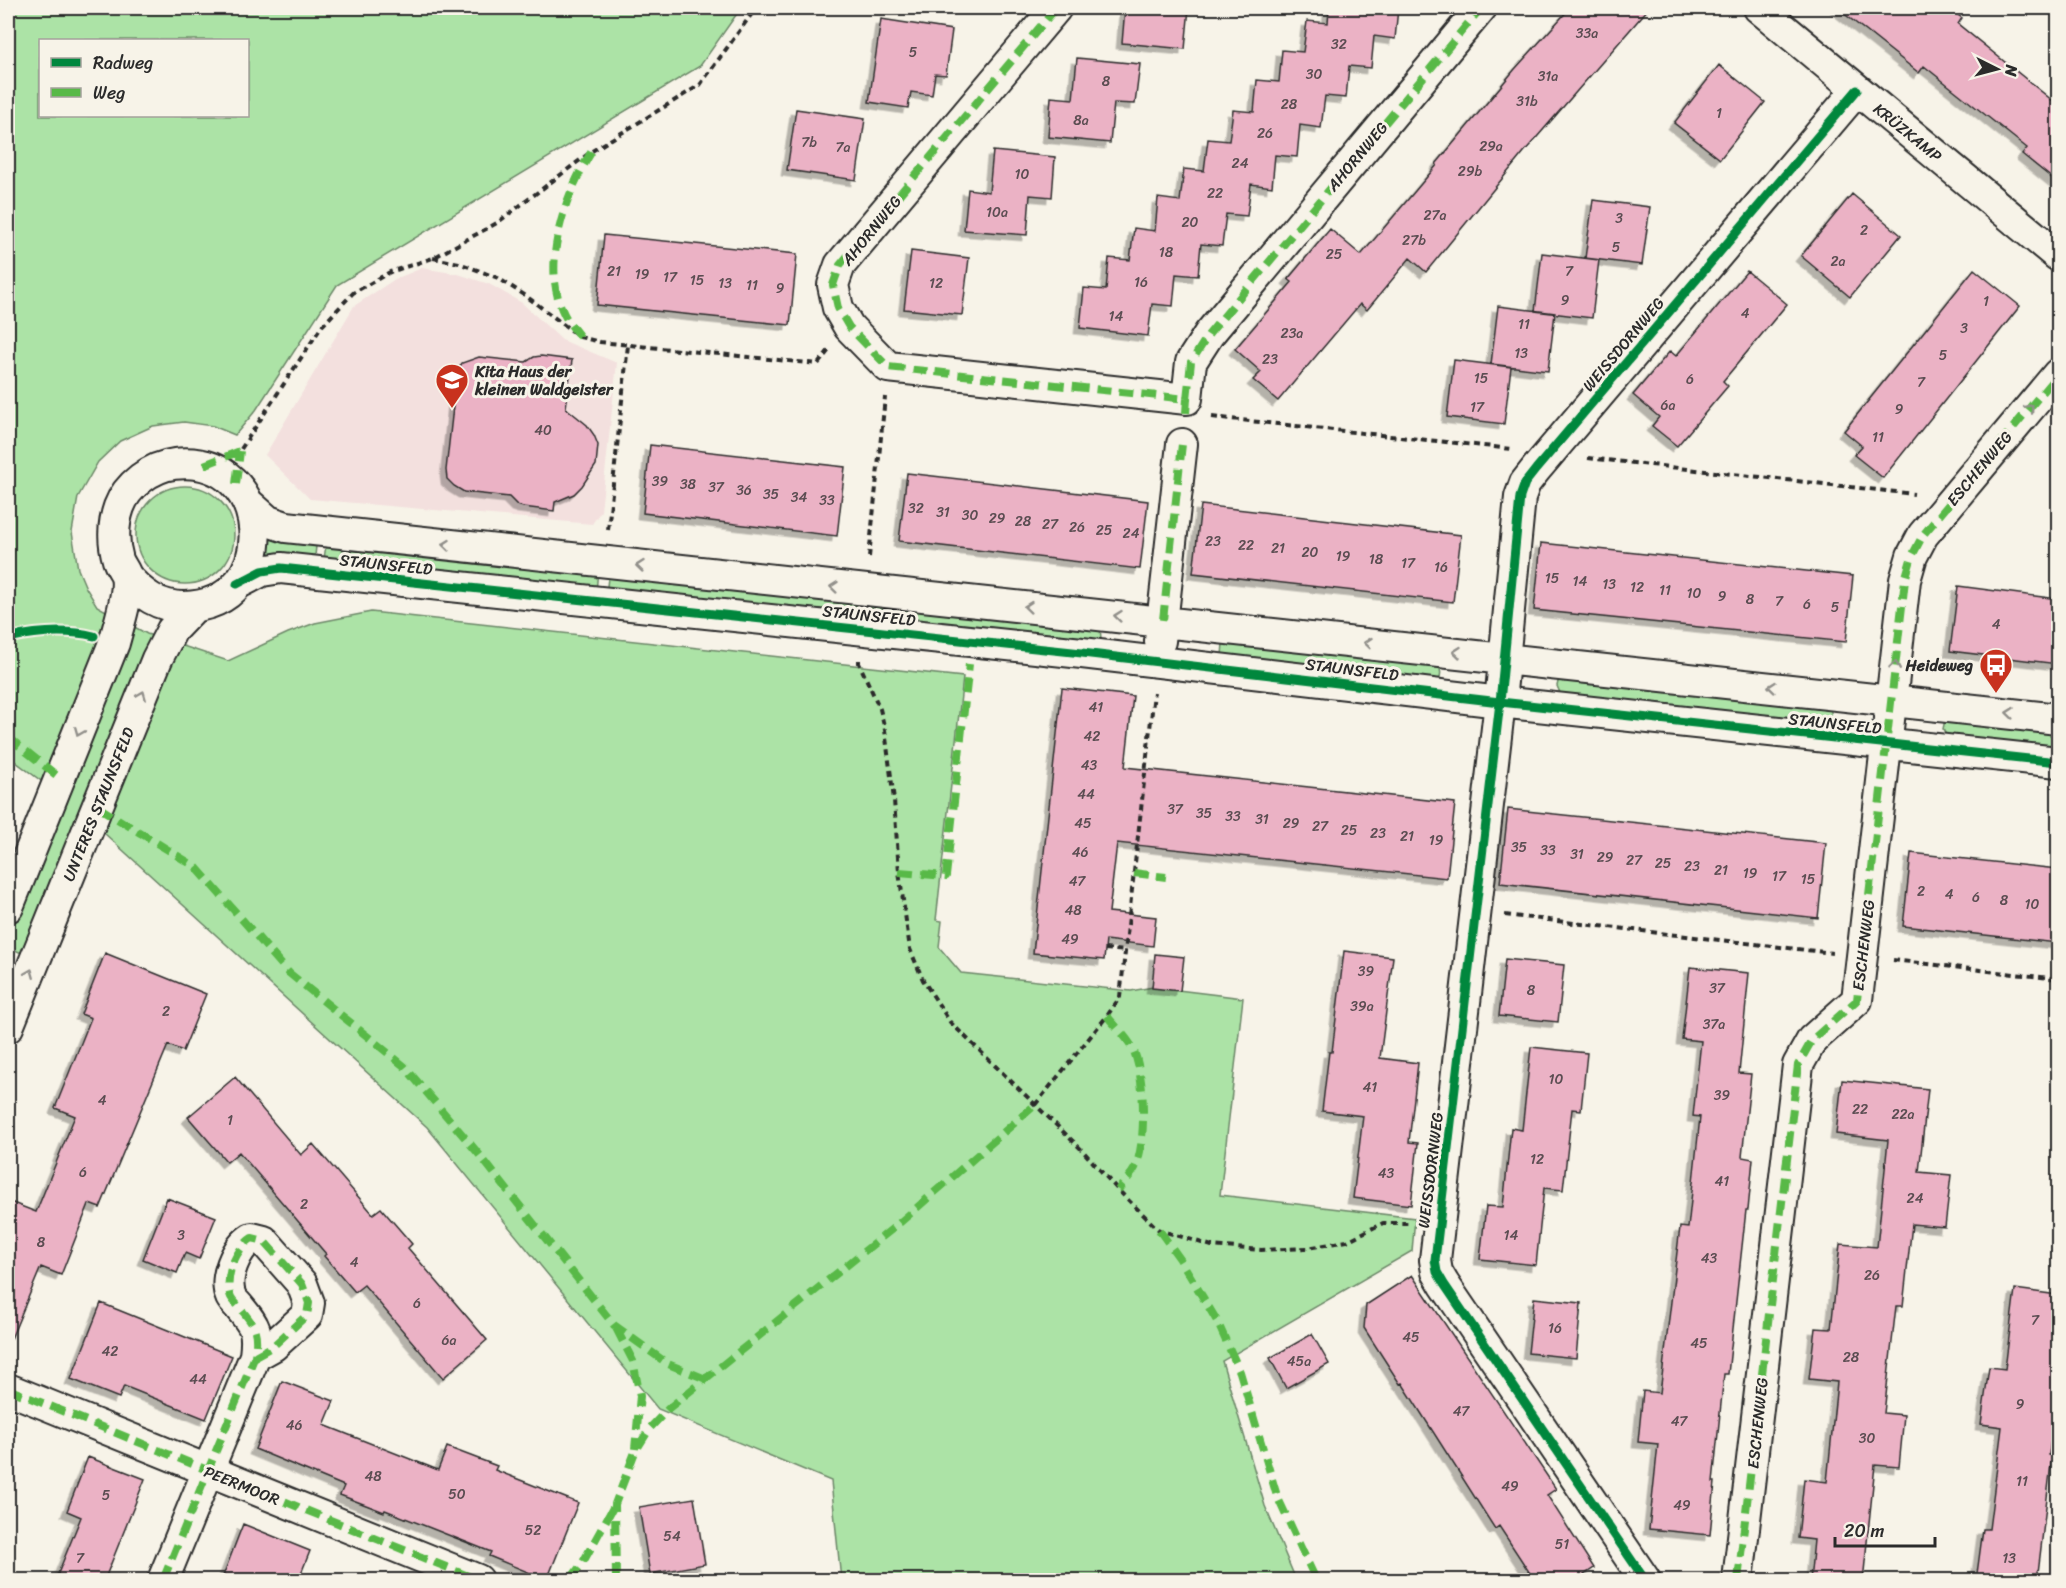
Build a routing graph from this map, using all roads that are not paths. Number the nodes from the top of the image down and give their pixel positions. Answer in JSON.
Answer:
{"nodes":[{"id":1,"x":1056,"y":8,"type":"edge"},
{"id":2,"x":1481,"y":8,"type":"edge"},
{"id":3,"x":1759,"y":8,"type":"edge"},
{"id":4,"x":1857,"y":90,"type":"junction"},
{"id":5,"x":2058,"y":256,"type":"edge"},
{"id":6,"x":2058,"y":374,"type":"edge"},
{"id":7,"x":1182,"y":444,"type":"dead end"},
{"id":8,"x":250,"y":505,"type":"junction"},
{"id":9,"x":126,"y":576,"type":"junction"},
{"id":10,"x":237,"y":584,"type":"junction"},
{"id":11,"x":194,"y":607,"type":"junction"},
{"id":12,"x":1163,"y":620,"type":"junction"},
{"id":13,"x":1504,"y":658,"type":"junction"},
{"id":14,"x":1156,"y":675,"type":"junction"},
{"id":15,"x":1891,"y":700,"type":"junction"},
{"id":16,"x":1500,"y":702,"type":"junction"},
{"id":17,"x":2058,"y":719,"type":"edge"},
{"id":18,"x":1886,"y":744,"type":"junction"},
{"id":19,"x":2058,"y":762,"type":"edge"},
{"id":20,"x":8,"y":907,"type":"edge"},
{"id":21,"x":10,"y":1014,"type":"edge"},
{"id":22,"x":255,"y":1356,"type":"dead end"},
{"id":23,"x":8,"y":1389,"type":"edge"},
{"id":24,"x":209,"y":1472,"type":"junction"},
{"id":25,"x":163,"y":1581,"type":"edge"},
{"id":26,"x":478,"y":1581,"type":"edge"},
{"id":27,"x":1645,"y":1581,"type":"edge"},
{"id":28,"x":1738,"y":1581,"type":"edge"}],
"edges":[{"from":1,"to":2,"type":"street","name":"AHORNWEG"},
{"from":3,"to":4,"type":"street","name":"KRÜZKAMP"},
{"from":4,"to":5,"type":"street","name":"KRÜZKAMP"},
{"from":4,"to":13,"type":"street","name":"WEISSDORNWEG"},
{"from":15,"to":6,"type":"street","name":"ESCHENWEG","one_way":true},
{"from":7,"to":12,"type":"street"},
{"from":8,"to":9,"type":"street","name":"UNTERES STAUNSFELD"},
{"from":8,"to":10,"type":"street","name":"UNTERES STAUNSFELD"},
{"from":12,"to":8,"type":"street","name":"STAUNSFELD","one_way":true},
{"from":9,"to":11,"type":"street","name":"UNTERES STAUNSFELD"},
{"from":9,"to":20,"type":"street","name":"UNTERES STAUNSFELD","one_way":true},
{"from":10,"to":11,"type":"street","name":"UNTERES STAUNSFELD"},
{"from":10,"to":14,"type":"street","name":"STAUNSFELD"},
{"from":21,"to":11,"type":"street","name":"UNTERES STAUNSFELD","one_way":true},
{"from":13,"to":12,"type":"street","name":"STAUNSFELD","one_way":true},
{"from":12,"to":14,"type":"street"},
{"from":15,"to":13,"type":"street","name":"STAUNSFELD","one_way":true},
{"from":13,"to":16,"type":"street"},
{"from":14,"to":16,"type":"street","name":"STAUNSFELD"},
{"from":17,"to":15,"type":"street","name":"STAUNSFELD","one_way":true},
{"from":15,"to":18,"type":"street","name":"ESCHENWEG"},
{"from":16,"to":18,"type":"street","name":"STAUNSFELD"},
{"from":16,"to":27,"type":"street","name":"WEISSDORNWEG"},
{"from":18,"to":19,"type":"street","name":"STAUNSFELD"},
{"from":18,"to":28,"type":"street","name":"ESCHENWEG"},
{"from":22,"to":24,"type":"street"},
{"from":23,"to":24,"type":"street","name":"PEERMOOR"},
{"from":24,"to":25,"type":"street"},
{"from":24,"to":26,"type":"street","name":"PEERMOOR"}]}
